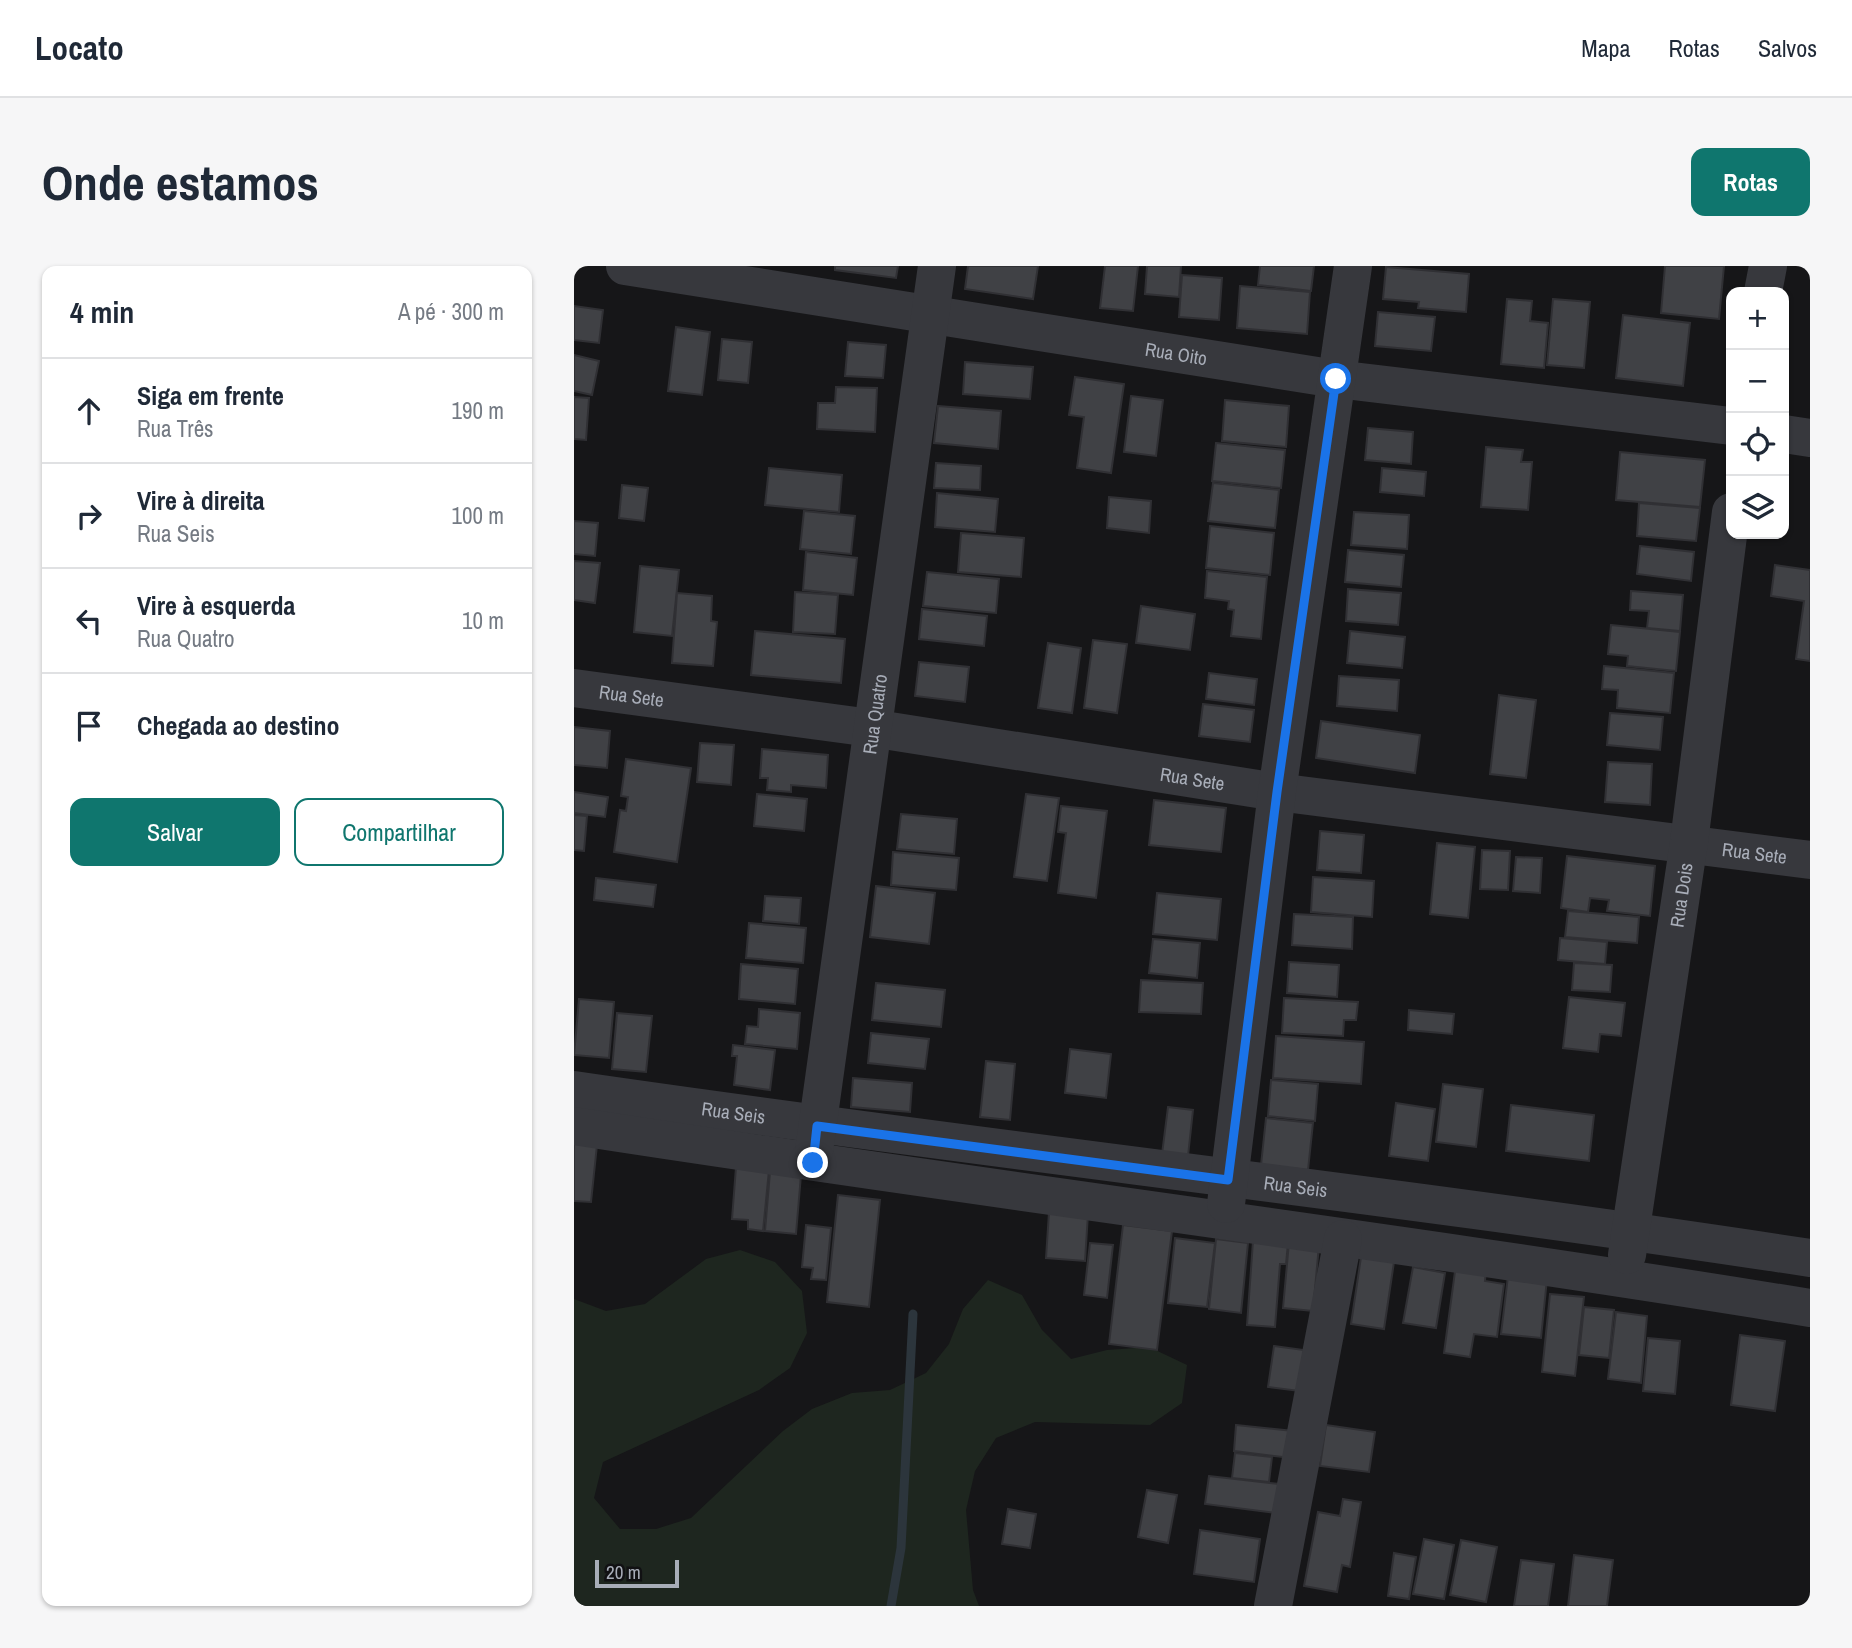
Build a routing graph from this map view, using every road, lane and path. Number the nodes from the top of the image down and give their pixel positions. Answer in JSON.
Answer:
{"nodes":[{"id":1,"x":625,"y":266,"type":"edge"},
{"id":2,"x":937,"y":266,"type":"edge"},
{"id":3,"x":1353,"y":266,"type":"edge"},
{"id":4,"x":1768,"y":266,"type":"edge"},
{"id":5,"x":1764,"y":287,"type":"edge"},
{"id":6,"x":930,"y":312,"type":"junction"},
{"id":7,"x":1336,"y":379,"type":"junction"},
{"id":8,"x":1726,"y":425,"type":"edge"},
{"id":9,"x":1789,"y":435,"type":"edge"},
{"id":10,"x":1810,"y":438,"type":"edge"},
{"id":11,"x":1728,"y":539,"type":"edge"},
{"id":12,"x":574,"y":688,"type":"edge"},
{"id":13,"x":871,"y":728,"type":"junction"},
{"id":14,"x":1277,"y":792,"type":"junction"},
{"id":15,"x":1689,"y":842,"type":"junction"},
{"id":16,"x":1810,"y":860,"type":"edge"},
{"id":17,"x":574,"y":1090,"type":"edge"},
{"id":18,"x":574,"y":1126,"type":"edge"},
{"id":19,"x":817,"y":1126,"type":"junction"},
{"id":20,"x":813,"y":1163,"type":"junction"},
{"id":21,"x":1228,"y":1180,"type":"junction"},
{"id":22,"x":1225,"y":1222,"type":"junction"},
{"id":23,"x":1631,"y":1231,"type":"junction"},
{"id":24,"x":1343,"y":1238,"type":"junction"},
{"id":25,"x":1810,"y":1258,"type":"edge"},
{"id":26,"x":1623,"y":1278,"type":"junction"},
{"id":27,"x":1810,"y":1308,"type":"edge"},
{"id":28,"x":1273,"y":1606,"type":"edge"}],
"edges":[{"from":1,"to":6,"type":"street","name":"Rua Oito"},
{"from":2,"to":6,"type":"street","name":"Rua Quatro"},
{"from":3,"to":7,"type":"street"},
{"from":4,"to":5,"type":"street"},
{"from":6,"to":7,"type":"street","name":"Rua Oito"},
{"from":6,"to":13,"type":"street","name":"Rua Quatro"},
{"from":7,"to":8,"type":"street","name":"Rua Oito"},
{"from":7,"to":14,"type":"street"},
{"from":9,"to":10,"type":"street"},
{"from":11,"to":15,"type":"street","name":"Rua Dois"},
{"from":12,"to":13,"type":"street","name":"Rua Sete"},
{"from":13,"to":14,"type":"street","name":"Rua Sete"},
{"from":13,"to":19,"type":"street","name":"Rua Quatro"},
{"from":14,"to":15,"type":"street","name":"Rua Sete"},
{"from":14,"to":21,"type":"street"},
{"from":15,"to":16,"type":"street","name":"Rua Sete"},
{"from":15,"to":23,"type":"street","name":"Rua Dois"},
{"from":17,"to":19,"type":"street","name":"Rua Seis"},
{"from":18,"to":20,"type":"street"},
{"from":19,"to":20,"type":"street","name":"Rua Quatro"},
{"from":19,"to":21,"type":"street","name":"Rua Seis"},
{"from":20,"to":22,"type":"street"},
{"from":21,"to":22,"type":"street"},
{"from":21,"to":23,"type":"street","name":"Rua Seis"},
{"from":22,"to":24,"type":"street"},
{"from":23,"to":25,"type":"street","name":"Rua Seis"},
{"from":23,"to":26,"type":"street","name":"Rua Dois"},
{"from":24,"to":26,"type":"street"},
{"from":24,"to":28,"type":"street"},
{"from":26,"to":27,"type":"street"}]}
